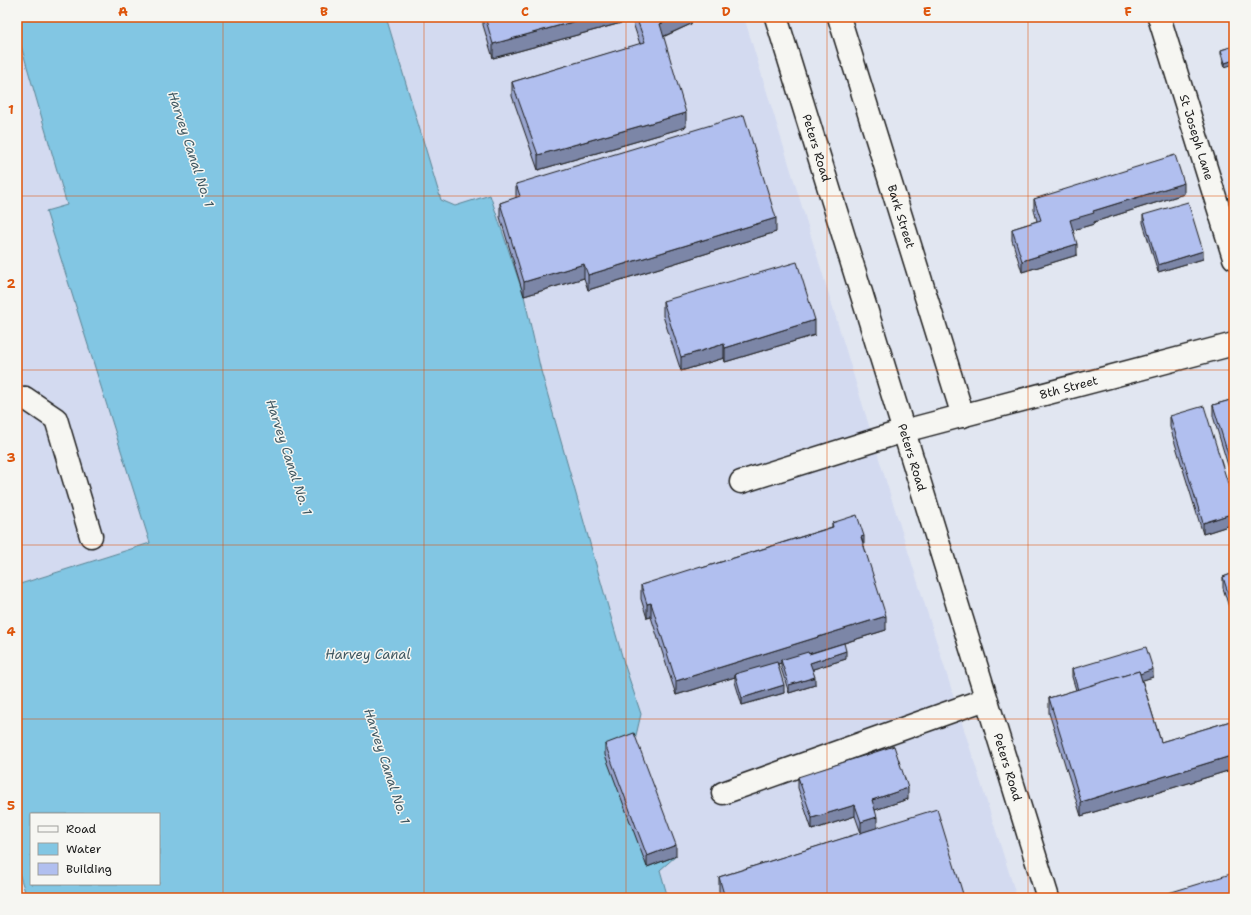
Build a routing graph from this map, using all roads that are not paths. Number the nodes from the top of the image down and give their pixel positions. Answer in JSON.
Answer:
{"nodes":[{"id":1,"x":776,"y":17,"type":"edge"},
{"id":2,"x":839,"y":17,"type":"edge"},
{"id":3,"x":1160,"y":17,"type":"edge"},
{"id":4,"x":1234,"y":258,"type":"edge"},
{"id":5,"x":1234,"y":344,"type":"edge"},
{"id":6,"x":17,"y":402,"type":"edge"},
{"id":7,"x":962,"y":416,"type":"junction"},
{"id":8,"x":904,"y":431,"type":"junction"},
{"id":9,"x":741,"y":482,"type":"dead end"},
{"id":10,"x":91,"y":536,"type":"dead end"},
{"id":11,"x":986,"y":700,"type":"junction"},
{"id":12,"x":723,"y":793,"type":"dead end"},
{"id":13,"x":1048,"y":898,"type":"edge"}],
"edges":[{"from":1,"to":8,"type":"street","name":"Peters Road"},
{"from":2,"to":7,"type":"street","name":"Bark Street"},
{"from":3,"to":4,"type":"street","name":"St Joseph Lane"},
{"from":5,"to":7,"type":"street","name":"8th Street"},
{"from":6,"to":10,"type":"street"},
{"from":7,"to":8,"type":"street","name":"8th Street"},
{"from":8,"to":9,"type":"street","name":"8th Street"},
{"from":8,"to":11,"type":"street","name":"Peters Road"},
{"from":11,"to":12,"type":"street"},
{"from":11,"to":13,"type":"street","name":"Peters Road"}]}
